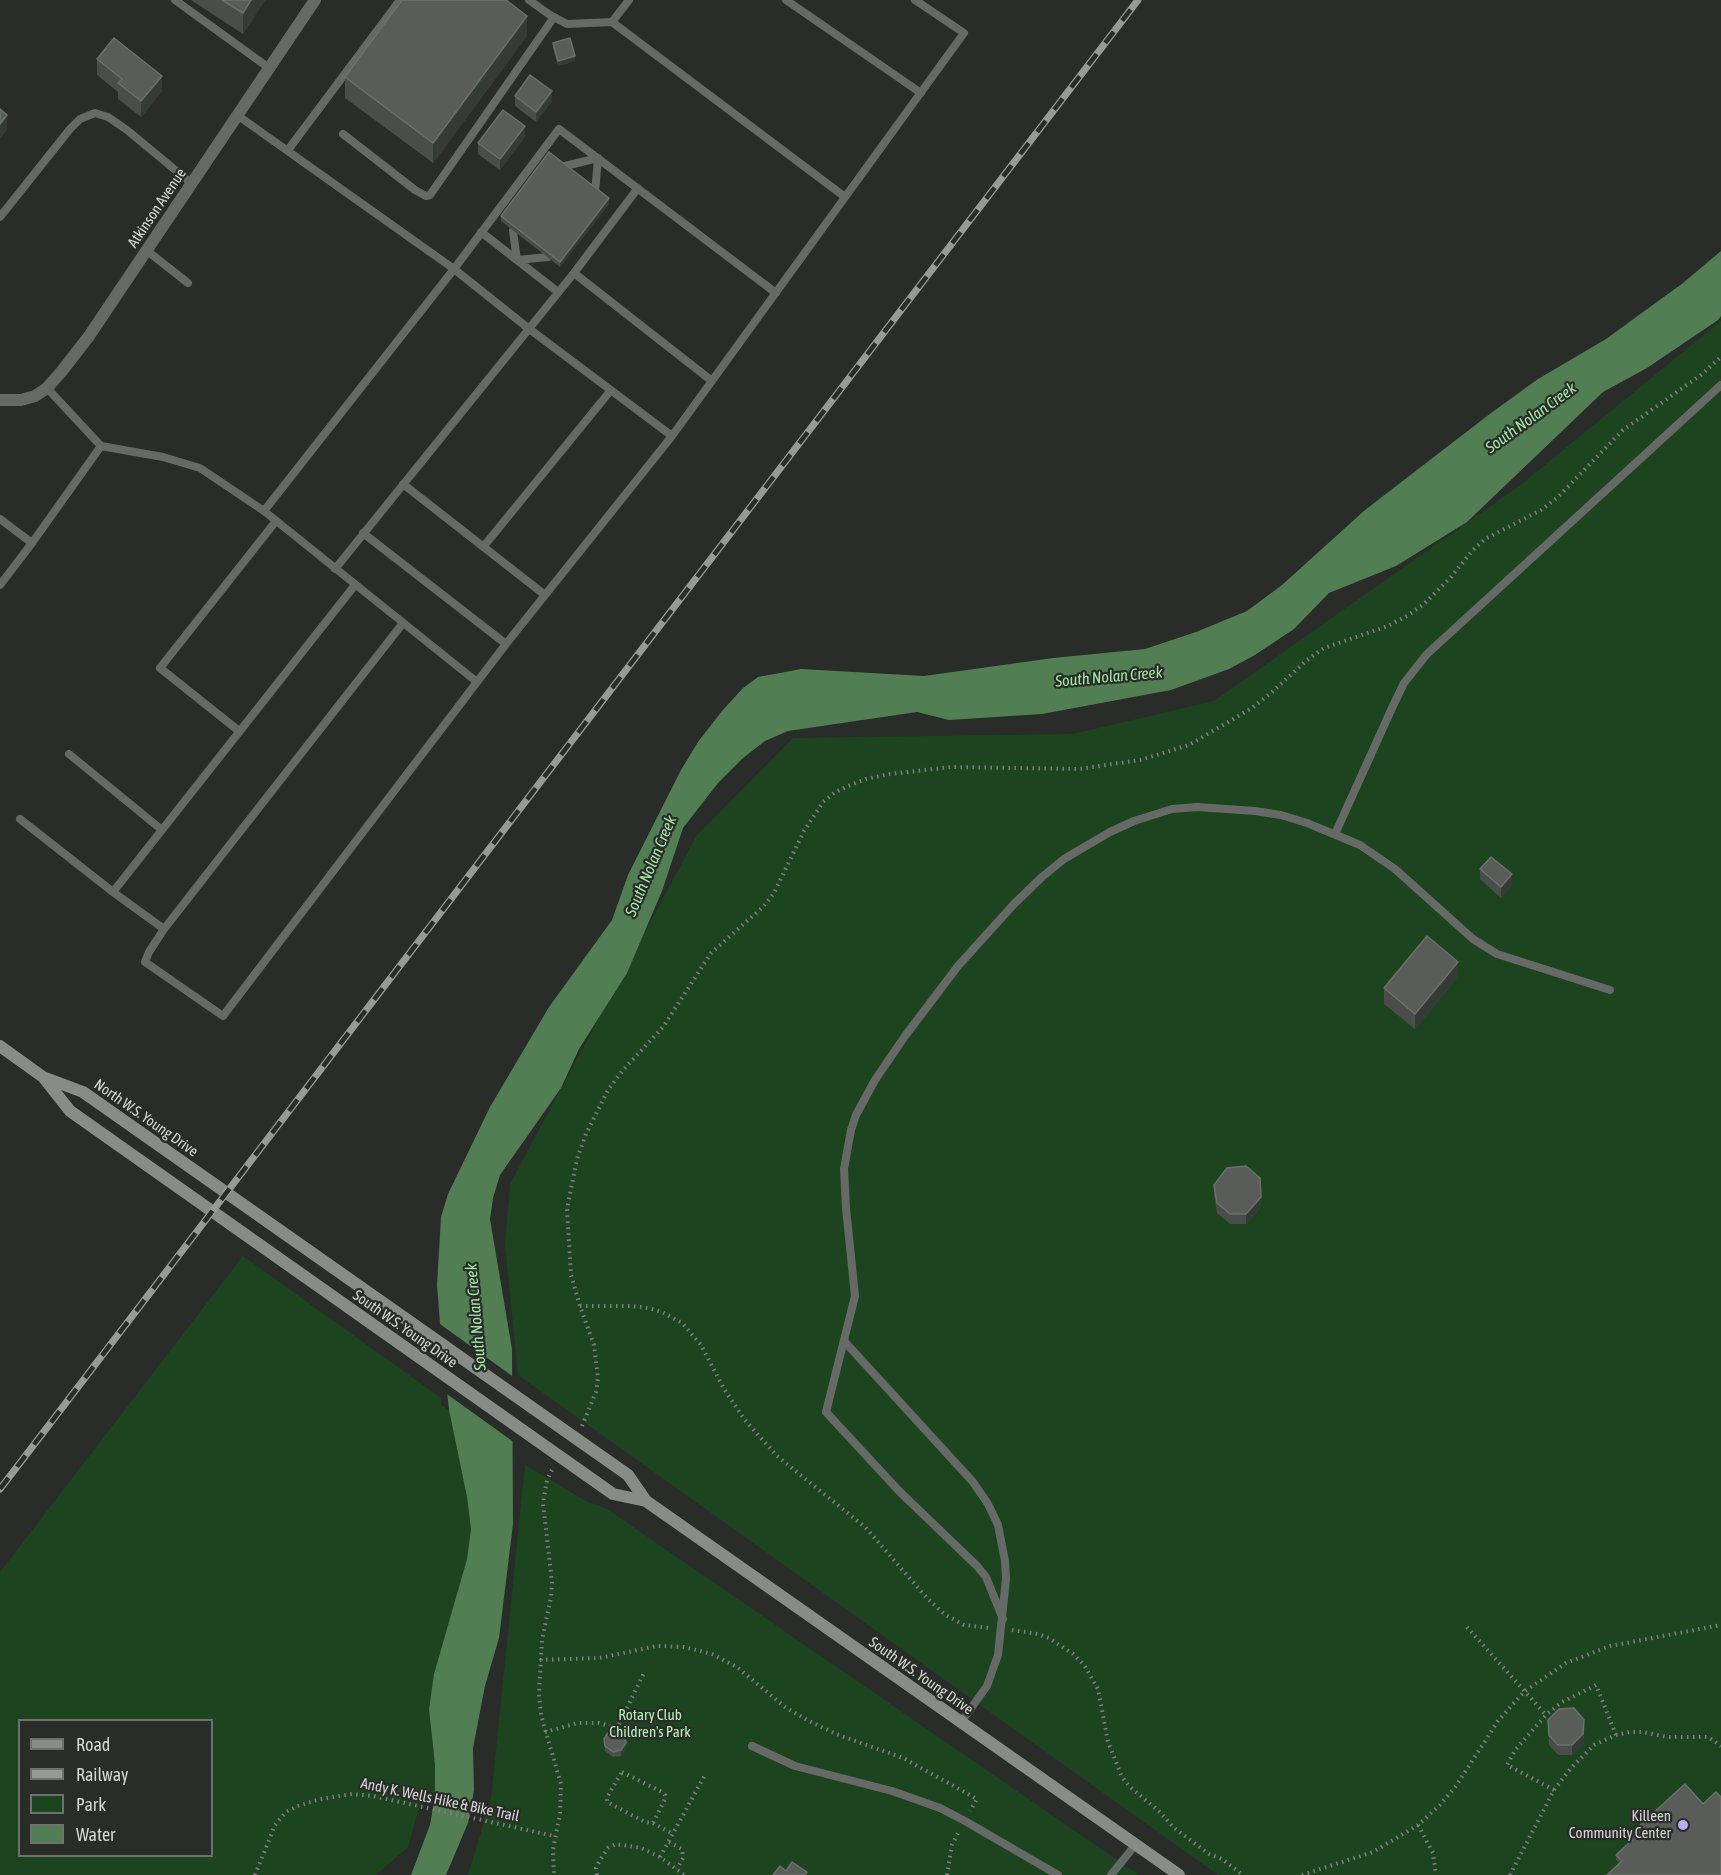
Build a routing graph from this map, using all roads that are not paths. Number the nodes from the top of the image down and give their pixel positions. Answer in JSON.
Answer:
{"nodes":[{"id":1,"x":175,"y":0,"type":"edge"},
{"id":2,"x":315,"y":0,"type":"edge"},
{"id":3,"x":400,"y":0,"type":"edge"},
{"id":4,"x":529,"y":0,"type":"edge"},
{"id":5,"x":629,"y":0,"type":"edge"},
{"id":6,"x":786,"y":0,"type":"edge"},
{"id":7,"x":915,"y":0,"type":"edge"},
{"id":8,"x":554,"y":17,"type":"junction"},
{"id":9,"x":612,"y":22,"type":"junction"},
{"id":10,"x":268,"y":68,"type":"junction"},
{"id":11,"x":921,"y":93,"type":"junction"},
{"id":12,"x":237,"y":115,"type":"junction"},
{"id":13,"x":342,"y":134,"type":"dead end"},
{"id":14,"x":288,"y":150,"type":"junction"},
{"id":15,"x":598,"y":158,"type":"junction"},
{"id":16,"x":561,"y":167,"type":"edge"},
{"id":17,"x":191,"y":183,"type":"junction"},
{"id":18,"x":638,"y":188,"type":"junction"},
{"id":19,"x":595,"y":193,"type":"edge"},
{"id":20,"x":845,"y":197,"type":"junction"},
{"id":21,"x":0,"y":217,"type":"edge"},
{"id":22,"x":513,"y":231,"type":"edge"},
{"id":23,"x":481,"y":232,"type":"junction"},
{"id":24,"x":146,"y":250,"type":"junction"},
{"id":25,"x":548,"y":257,"type":"edge"},
{"id":26,"x":517,"y":260,"type":"junction"},
{"id":27,"x":454,"y":268,"type":"junction"},
{"id":28,"x":574,"y":273,"type":"junction"},
{"id":29,"x":188,"y":283,"type":"dead end"},
{"id":30,"x":558,"y":292,"type":"junction"},
{"id":31,"x":776,"y":293,"type":"junction"},
{"id":32,"x":528,"y":328,"type":"junction"},
{"id":33,"x":712,"y":381,"type":"junction"},
{"id":34,"x":1721,"y":385,"type":"edge"},
{"id":35,"x":47,"y":388,"type":"junction"},
{"id":36,"x":610,"y":390,"type":"junction"},
{"id":37,"x":0,"y":400,"type":"edge"},
{"id":38,"x":672,"y":436,"type":"junction"},
{"id":39,"x":101,"y":446,"type":"junction"},
{"id":40,"x":403,"y":484,"type":"junction"},
{"id":41,"x":264,"y":511,"type":"junction"},
{"id":42,"x":0,"y":519,"type":"edge"},
{"id":43,"x":276,"y":521,"type":"junction"},
{"id":44,"x":363,"y":533,"type":"junction"},
{"id":45,"x":32,"y":543,"type":"junction"},
{"id":46,"x":484,"y":546,"type":"junction"},
{"id":47,"x":335,"y":569,"type":"junction"},
{"id":48,"x":0,"y":585,"type":"edge"},
{"id":49,"x":355,"y":585,"type":"junction"},
{"id":50,"x":545,"y":595,"type":"junction"},
{"id":51,"x":403,"y":623,"type":"junction"},
{"id":52,"x":506,"y":644,"type":"junction"},
{"id":53,"x":477,"y":682,"type":"junction"},
{"id":54,"x":239,"y":731,"type":"junction"},
{"id":55,"x":69,"y":754,"type":"dead end"},
{"id":56,"x":20,"y":819,"type":"dead end"},
{"id":57,"x":162,"y":830,"type":"junction"},
{"id":58,"x":1335,"y":834,"type":"junction"},
{"id":59,"x":113,"y":892,"type":"junction"},
{"id":60,"x":164,"y":929,"type":"junction"},
{"id":61,"x":1610,"y":990,"type":"dead end"},
{"id":62,"x":0,"y":1046,"type":"edge"},
{"id":63,"x":43,"y":1077,"type":"junction"},
{"id":64,"x":226,"y":1194,"type":"joint"},
{"id":65,"x":212,"y":1211,"type":"joint"},
{"id":66,"x":844,"y":1341,"type":"junction"},
{"id":67,"x":645,"y":1501,"type":"junction"},
{"id":68,"x":1003,"y":1619,"type":"junction"},
{"id":69,"x":961,"y":1722,"type":"junction"},
{"id":70,"x":752,"y":1746,"type":"dead end"},
{"id":71,"x":1136,"y":1844,"type":"junction"},
{"id":72,"x":1058,"y":1875,"type":"edge"},
{"id":73,"x":1111,"y":1875,"type":"edge"},
{"id":74,"x":1179,"y":1875,"type":"edge"}],
"edges":[{"from":1,"to":10,"type":"lane"},
{"from":2,"to":10,"type":"street","name":"Atkinson Avenue"},
{"from":3,"to":14,"type":"lane"},
{"from":4,"to":8,"type":"lane"},
{"from":5,"to":9,"type":"lane"},
{"from":6,"to":11,"type":"lane"},
{"from":7,"to":11,"type":"lane"},
{"from":8,"to":9,"type":"lane"},
{"from":8,"to":13,"type":"lane"},
{"from":9,"to":20,"type":"lane"},
{"from":10,"to":12,"type":"street","name":"Atkinson Avenue"},
{"from":11,"to":20,"type":"lane"},
{"from":12,"to":14,"type":"lane"},
{"from":12,"to":17,"type":"street","name":"Atkinson Avenue"},
{"from":14,"to":27,"type":"lane"},
{"from":15,"to":16,"type":"lane"},
{"from":15,"to":18,"type":"lane"},
{"from":15,"to":19,"type":"lane"},
{"from":15,"to":23,"type":"lane"},
{"from":17,"to":21,"type":"lane"},
{"from":17,"to":24,"type":"street","name":"Atkinson Avenue"},
{"from":18,"to":28,"type":"lane"},
{"from":18,"to":31,"type":"lane"},
{"from":20,"to":31,"type":"lane"},
{"from":22,"to":26,"type":"lane"},
{"from":23,"to":26,"type":"lane"},
{"from":23,"to":27,"type":"lane"},
{"from":24,"to":29,"type":"lane"},
{"from":24,"to":35,"type":"street","name":"Atkinson Avenue"},
{"from":25,"to":26,"type":"lane"},
{"from":26,"to":30,"type":"lane"},
{"from":27,"to":32,"type":"lane"},
{"from":27,"to":41,"type":"lane"},
{"from":28,"to":30,"type":"lane"},
{"from":28,"to":33,"type":"lane"},
{"from":30,"to":32,"type":"lane"},
{"from":31,"to":33,"type":"lane"},
{"from":32,"to":36,"type":"lane"},
{"from":32,"to":40,"type":"lane"},
{"from":33,"to":38,"type":"lane"},
{"from":34,"to":58,"type":"lane"},
{"from":35,"to":37,"type":"street","name":"Atkinson Avenue"},
{"from":35,"to":39,"type":"lane"},
{"from":36,"to":38,"type":"lane"},
{"from":36,"to":46,"type":"lane"},
{"from":38,"to":50,"type":"lane"},
{"from":39,"to":41,"type":"lane"},
{"from":39,"to":45,"type":"lane"},
{"from":40,"to":44,"type":"lane"},
{"from":40,"to":46,"type":"lane"},
{"from":41,"to":43,"type":"lane"},
{"from":42,"to":45,"type":"lane"},
{"from":43,"to":47,"type":"lane"},
{"from":43,"to":54,"type":"lane"},
{"from":44,"to":47,"type":"lane"},
{"from":44,"to":52,"type":"lane"},
{"from":45,"to":48,"type":"lane"},
{"from":46,"to":50,"type":"lane"},
{"from":47,"to":49,"type":"lane"},
{"from":49,"to":51,"type":"lane"},
{"from":49,"to":54,"type":"lane"},
{"from":50,"to":52,"type":"lane"},
{"from":51,"to":53,"type":"lane"},
{"from":51,"to":60,"type":"lane"},
{"from":52,"to":53,"type":"lane"},
{"from":53,"to":60,"type":"lane"},
{"from":54,"to":57,"type":"lane"},
{"from":55,"to":57,"type":"lane"},
{"from":56,"to":59,"type":"lane"},
{"from":57,"to":59,"type":"lane"},
{"from":58,"to":61,"type":"lane"},
{"from":58,"to":66,"type":"lane"},
{"from":59,"to":60,"type":"lane"},
{"from":62,"to":63,"type":"main road","name":"North W.S. Young Drive"},
{"from":63,"to":64,"type":"main road","name":"North W.S. Young Drive"},
{"from":63,"to":65,"type":"main road","name":"North W.S. Young Drive"},
{"from":64,"to":67,"type":"main road","name":"South W.S. Young Drive"},
{"from":65,"to":67,"type":"main road","name":"South W.S. Young Drive"},
{"from":66,"to":68,"type":"lane"},
{"from":66,"to":68,"type":"lane"},
{"from":67,"to":69,"type":"main road","name":"South W.S. Young Drive"},
{"from":68,"to":69,"type":"lane"},
{"from":69,"to":71,"type":"main road","name":"South W.S. Young Drive"},
{"from":70,"to":72,"type":"lane"},
{"from":71,"to":73,"type":"lane"},
{"from":71,"to":74,"type":"main road","name":"South W.S. Young Drive"}]}
